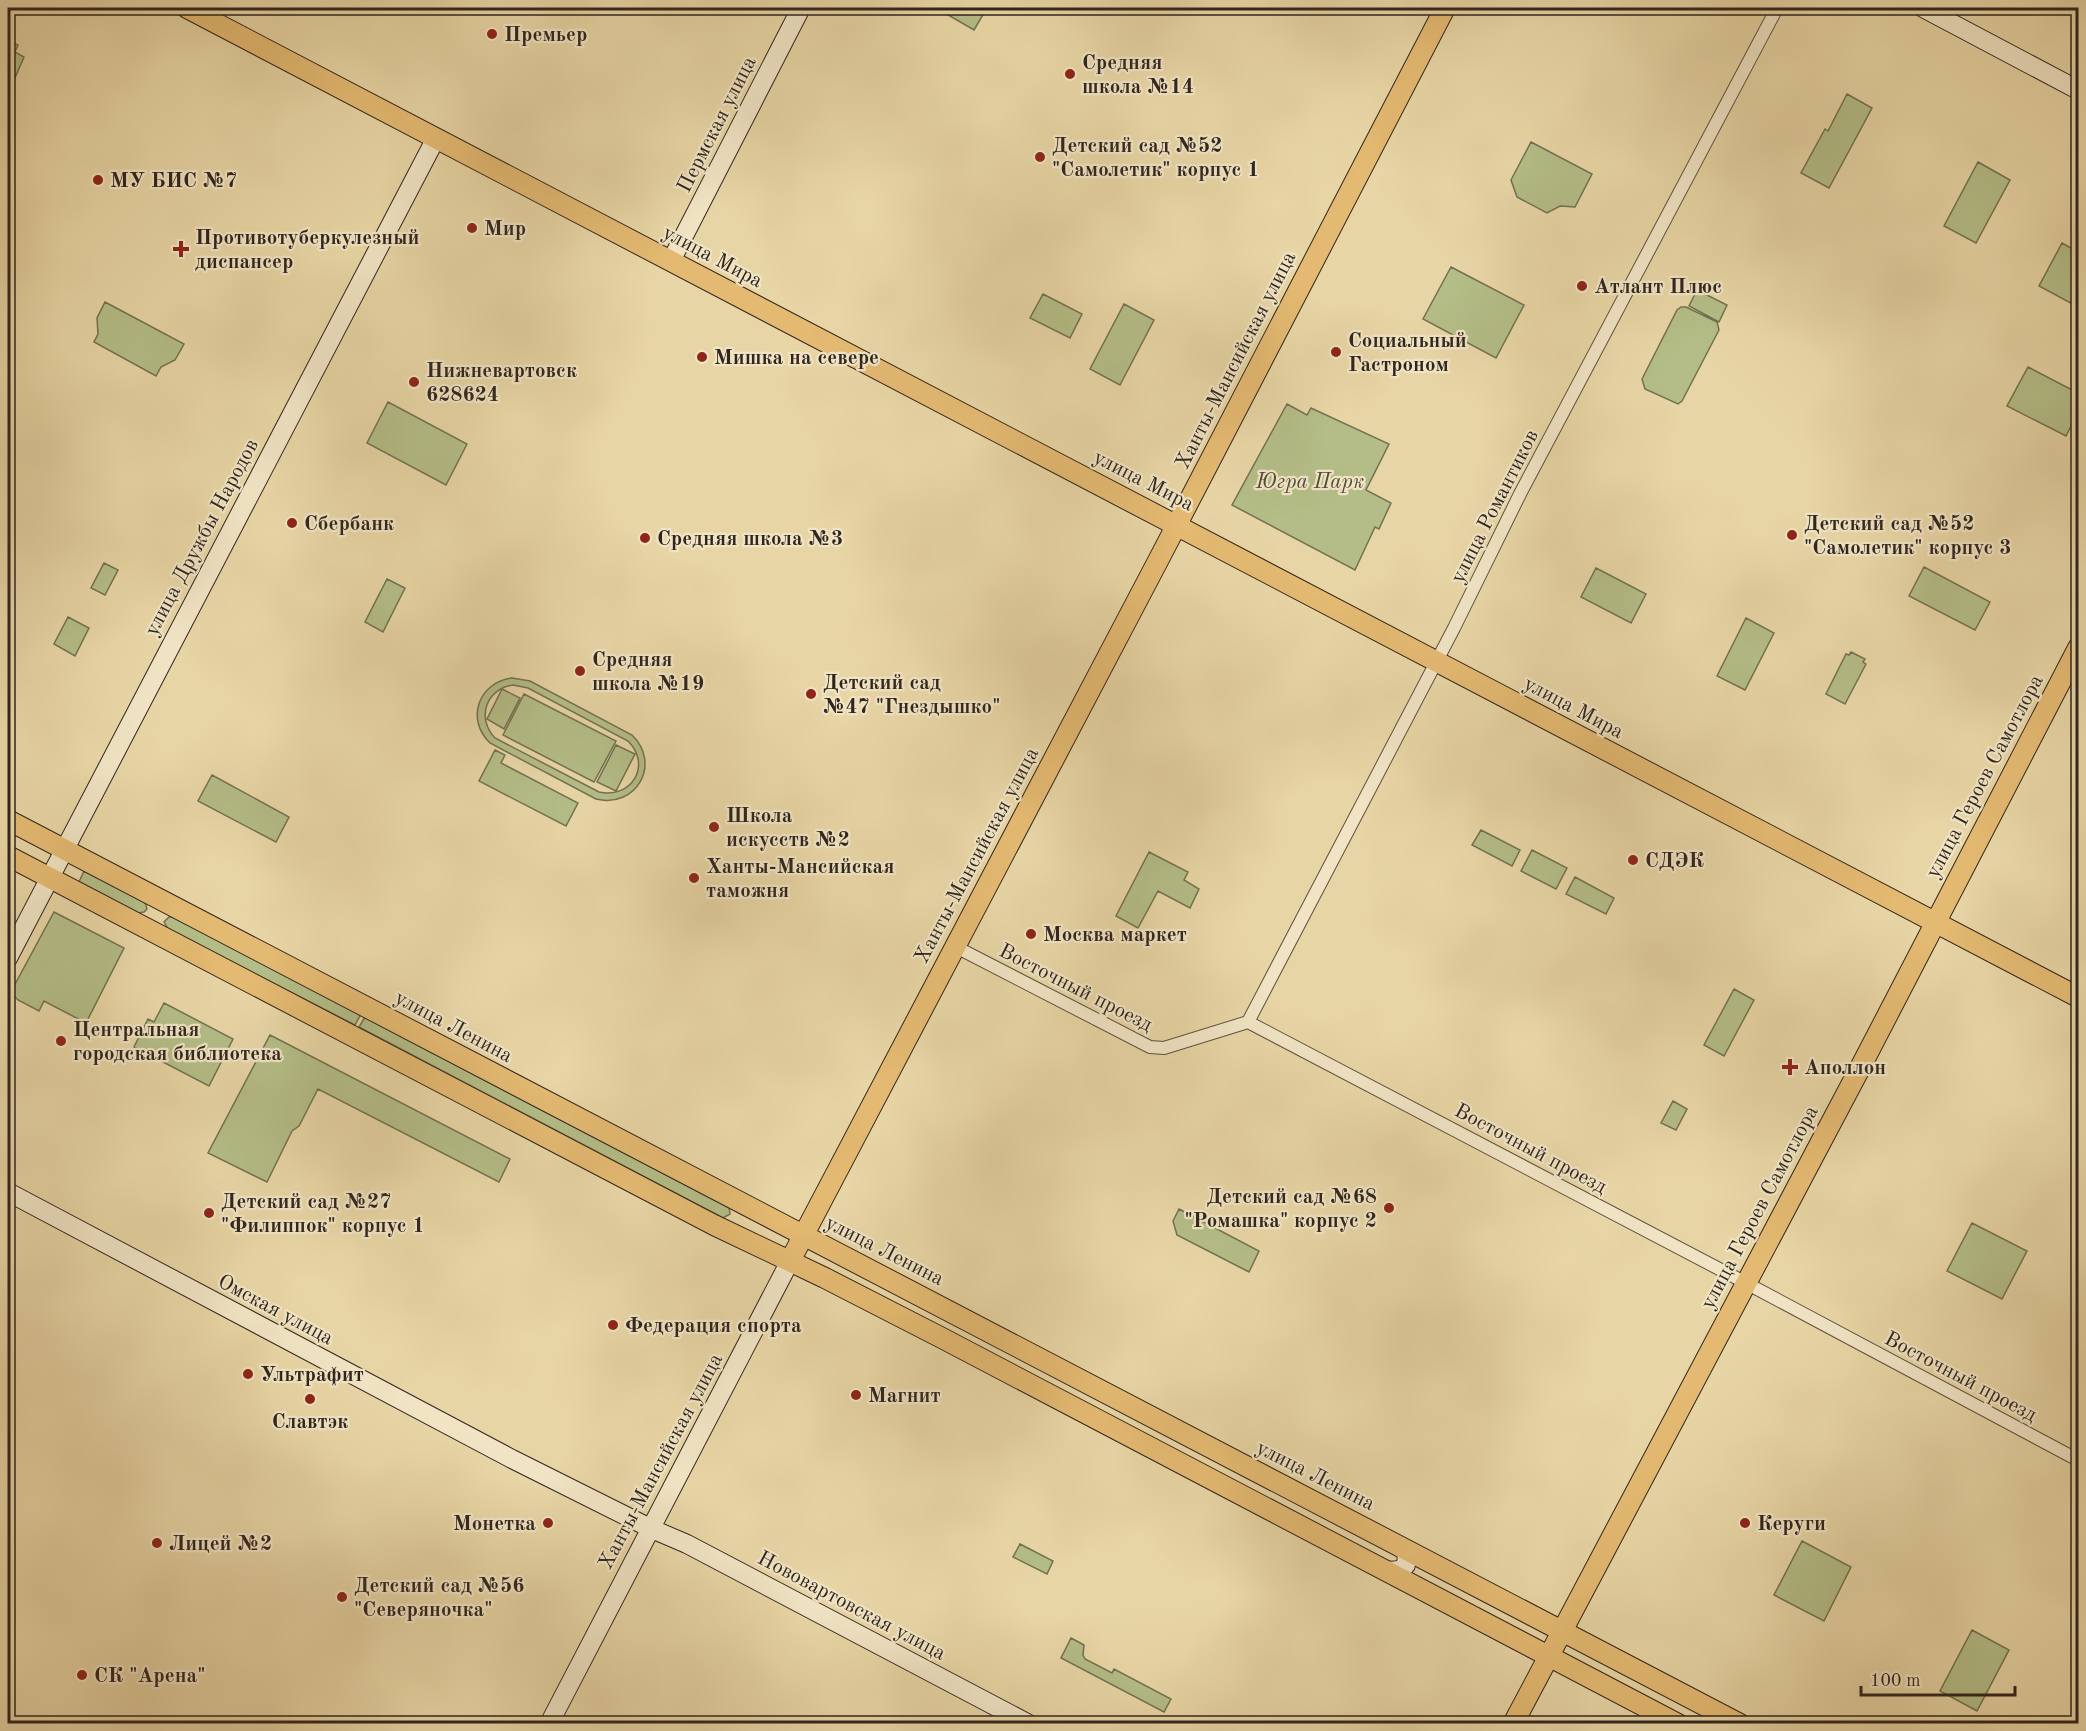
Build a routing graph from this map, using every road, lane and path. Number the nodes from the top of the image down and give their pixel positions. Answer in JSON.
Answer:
{"nodes":[{"id":1,"x":187,"y":8,"type":"edge"},
{"id":2,"x":801,"y":8,"type":"edge"},
{"id":3,"x":1445,"y":8,"type":"edge"},
{"id":4,"x":1777,"y":8,"type":"edge"},
{"id":5,"x":1923,"y":8,"type":"edge"},
{"id":6,"x":2079,"y":90,"type":"edge"},
{"id":7,"x":436,"y":138,"type":"junction"},
{"id":8,"x":671,"y":261,"type":"junction"},
{"id":9,"x":1177,"y":524,"type":"junction"},
{"id":10,"x":2079,"y":648,"type":"edge"},
{"id":11,"x":1436,"y":661,"type":"junction"},
{"id":12,"x":8,"y":820,"type":"edge"},
{"id":13,"x":64,"y":850,"type":"junction"},
{"id":14,"x":8,"y":856,"type":"edge"},
{"id":15,"x":49,"y":878,"type":"junction"},
{"id":16,"x":163,"y":901,"type":"junction"},
{"id":17,"x":1935,"y":922,"type":"junction"},
{"id":18,"x":149,"y":929,"type":"junction"},
{"id":19,"x":956,"y":947,"type":"junction"},
{"id":20,"x":8,"y":958,"type":"edge"},
{"id":21,"x":2079,"y":997,"type":"edge"},
{"id":22,"x":1248,"y":1022,"type":"junction"},
{"id":23,"x":8,"y":1192,"type":"edge"},
{"id":24,"x":727,"y":1197,"type":"junction"},
{"id":25,"x":714,"y":1225,"type":"junction"},
{"id":26,"x":803,"y":1236,"type":"junction"},
{"id":27,"x":790,"y":1261,"type":"junction"},
{"id":28,"x":1746,"y":1283,"type":"junction"},
{"id":29,"x":954,"y":1312,"type":"junction"},
{"id":30,"x":942,"y":1338,"type":"junction"},
{"id":31,"x":2079,"y":1460,"type":"edge"},
{"id":32,"x":652,"y":1529,"type":"junction"},
{"id":33,"x":1400,"y":1546,"type":"junction"},
{"id":34,"x":1388,"y":1570,"type":"junction"},
{"id":35,"x":1563,"y":1630,"type":"junction"},
{"id":36,"x":1549,"y":1655,"type":"junction"},
{"id":37,"x":1724,"y":1721,"type":"edge"},
{"id":38,"x":549,"y":1724,"type":"edge"},
{"id":39,"x":1029,"y":1724,"type":"edge"},
{"id":40,"x":1513,"y":1724,"type":"edge"},
{"id":41,"x":1678,"y":1724,"type":"edge"}],
"edges":[{"from":1,"to":7,"type":"main road","name":"улица Мира"},
{"from":2,"to":8,"type":"main road","name":"Пермская улица"},
{"from":3,"to":9,"type":"main road","name":"Ханты-Мансийская улица"},
{"from":4,"to":11,"type":"street","name":"улица Романтиков"},
{"from":5,"to":6,"type":"main road"},
{"from":7,"to":8,"type":"main road","name":"улица Мира"},
{"from":7,"to":13,"type":"main road","name":"улица Дружбы Народов"},
{"from":8,"to":9,"type":"main road","name":"улица Мира"},
{"from":9,"to":11,"type":"main road","name":"улица Мира"},
{"from":9,"to":19,"type":"main road","name":"Ханты-Мансийская улица"},
{"from":10,"to":17,"type":"main road","name":"улица Героев Самотлора"},
{"from":11,"to":17,"type":"main road","name":"улица Мира"},
{"from":11,"to":22,"type":"street","name":"улица Романтиков"},
{"from":12,"to":13,"type":"main road","name":"улица Ленина"},
{"from":13,"to":15,"type":"main road","name":"улица Дружбы Народов"},
{"from":13,"to":16,"type":"main road","name":"улица Ленина"},
{"from":14,"to":15,"type":"main road"},
{"from":15,"to":18,"type":"main road"},
{"from":15,"to":20,"type":"main road","name":"улица Дружбы Народов"},
{"from":16,"to":18,"type":"main road"},
{"from":16,"to":24,"type":"main road","name":"улица Ленина"},
{"from":17,"to":21,"type":"main road","name":"улица Мира"},
{"from":17,"to":28,"type":"main road","name":"улица Героев Самотлора"},
{"from":18,"to":25,"type":"main road"},
{"from":19,"to":22,"type":"street","name":"Восточный проезд"},
{"from":19,"to":26,"type":"main road","name":"Ханты-Мансийская улица"},
{"from":22,"to":28,"type":"street","name":"Восточный проезд"},
{"from":23,"to":32,"type":"main road","name":"Омская улица"},
{"from":24,"to":25,"type":"main road"},
{"from":24,"to":26,"type":"main road","name":"улица Ленина"},
{"from":25,"to":27,"type":"main road"},
{"from":26,"to":27,"type":"main road","name":"Ханты-Мансийская улица"},
{"from":26,"to":29,"type":"main road","name":"улица Ленина"},
{"from":27,"to":30,"type":"main road"},
{"from":27,"to":32,"type":"main road","name":"Ханты-Мансийская улица"},
{"from":28,"to":31,"type":"street","name":"Восточный проезд"},
{"from":28,"to":35,"type":"main road","name":"улица Героев Самотлора"},
{"from":29,"to":30,"type":"main road"},
{"from":29,"to":33,"type":"main road","name":"улица Ленина"},
{"from":30,"to":34,"type":"main road"},
{"from":32,"to":38,"type":"main road","name":"Ханты-Мансийская улица"},
{"from":32,"to":39,"type":"main road","name":"Нововартовская улица"},
{"from":33,"to":34,"type":"main road"},
{"from":33,"to":35,"type":"main road","name":"улица Ленина"},
{"from":34,"to":36,"type":"main road"},
{"from":35,"to":36,"type":"main road","name":"улица Героев Самотлора"},
{"from":35,"to":37,"type":"main road","name":"улица Ленина"},
{"from":36,"to":40,"type":"main road","name":"улица Героев Самотлора"},
{"from":36,"to":41,"type":"main road"}]}
